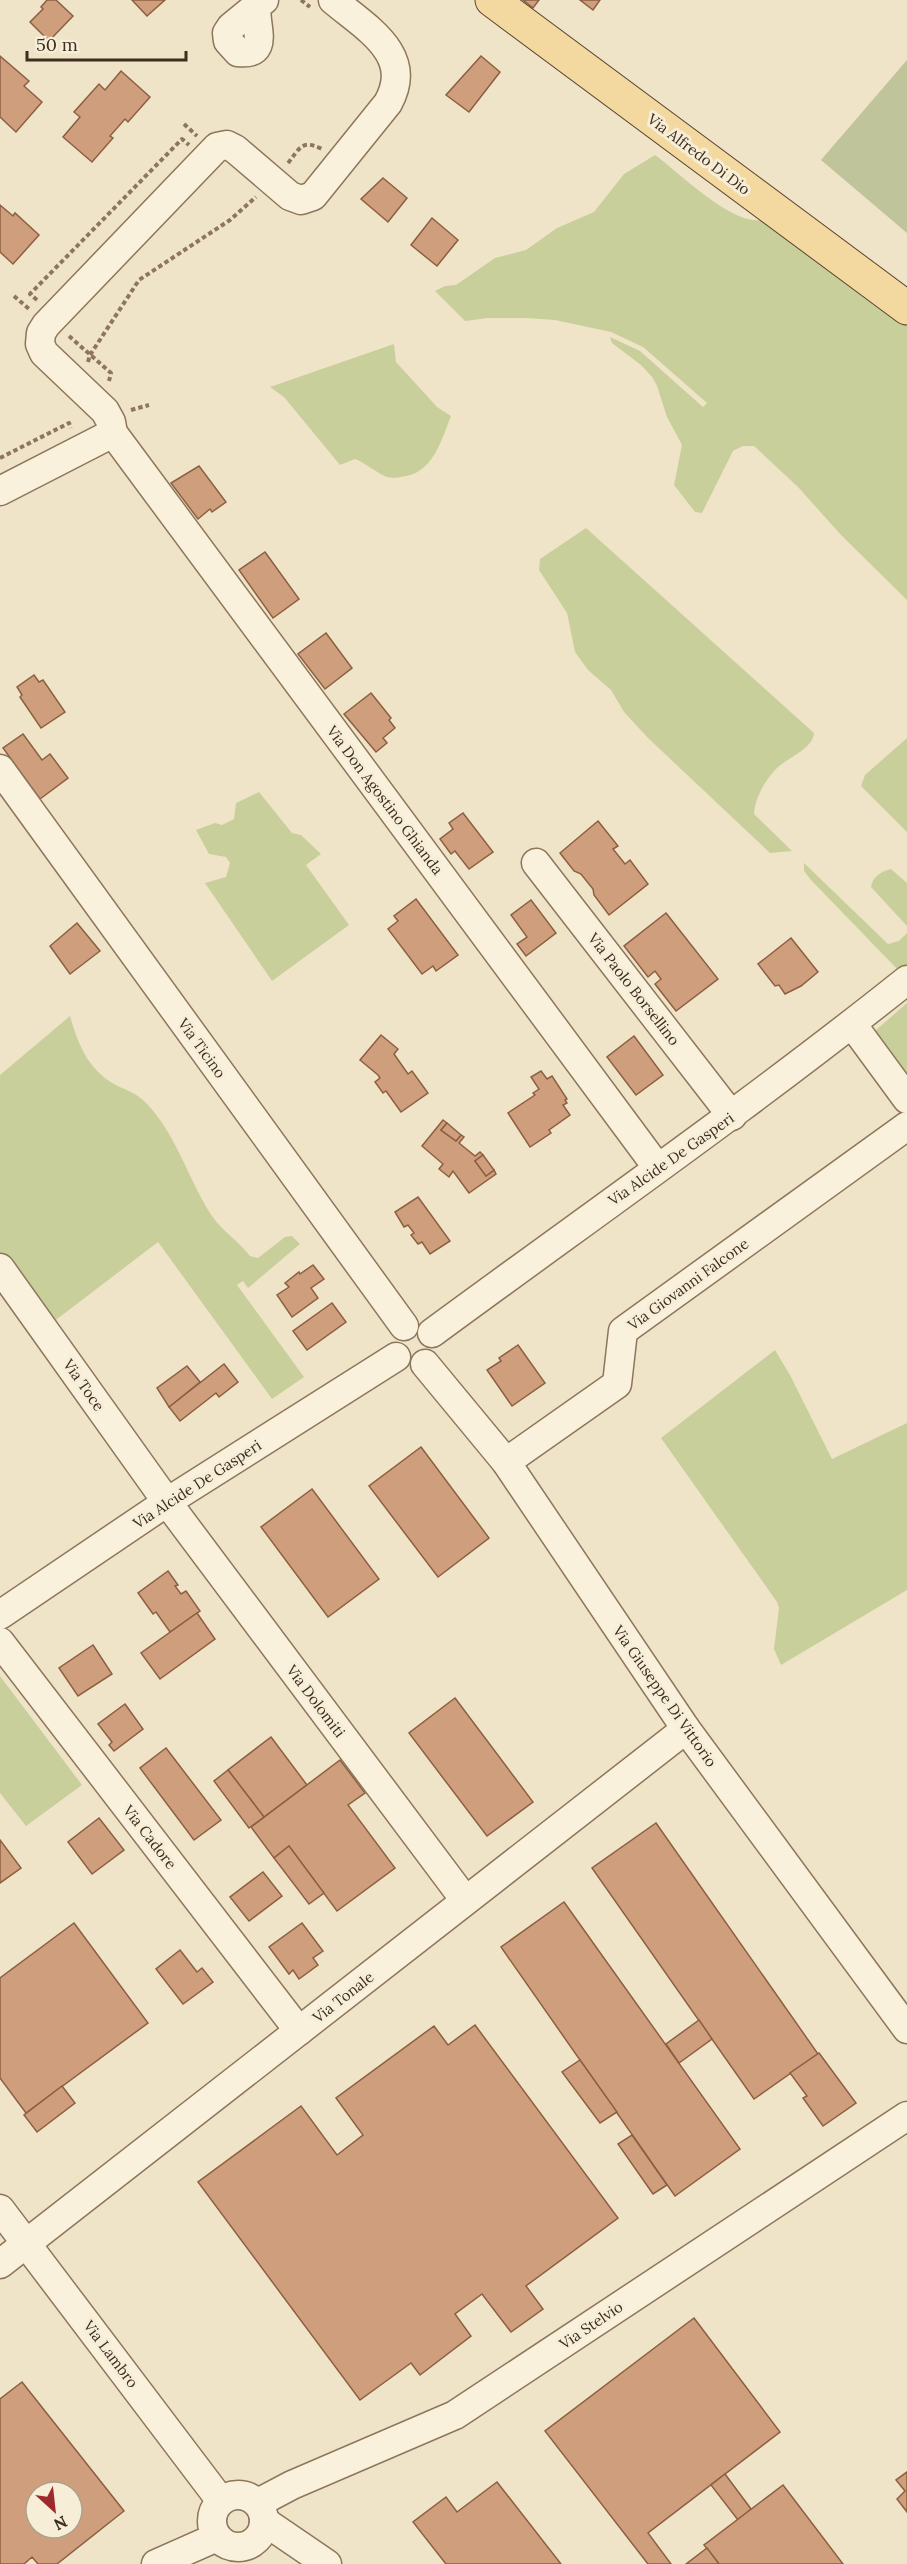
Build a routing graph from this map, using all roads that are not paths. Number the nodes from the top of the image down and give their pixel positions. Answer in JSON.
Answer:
{"nodes":[{"id":1,"x":333,"y":0,"type":"edge"},
{"id":2,"x":492,"y":0,"type":"edge"},
{"id":3,"x":907,"y":308,"type":"edge"},
{"id":4,"x":113,"y":433,"type":"junction"},
{"id":5,"x":0,"y":491,"type":"edge"},
{"id":6,"x":0,"y":770,"type":"edge"},
{"id":7,"x":536,"y":863,"type":"dead end"},
{"id":8,"x":907,"y":980,"type":"edge"},
{"id":9,"x":852,"y":1024,"type":"junction"},
{"id":10,"x":907,"y":1099,"type":"edge"},
{"id":11,"x":732,"y":1116,"type":"junction"},
{"id":12,"x":907,"y":1126,"type":"edge"},
{"id":13,"x":657,"y":1167,"type":"junction"},
{"id":14,"x":0,"y":1268,"type":"edge"},
{"id":15,"x":404,"y":1326,"type":"junction"},
{"id":16,"x":432,"y":1332,"type":"junction"},
{"id":17,"x":396,"y":1357,"type":"junction"},
{"id":18,"x":425,"y":1364,"type":"junction"},
{"id":19,"x":506,"y":1461,"type":"junction"},
{"id":20,"x":167,"y":1502,"type":"junction"},
{"id":21,"x":0,"y":1615,"type":"edge"},
{"id":22,"x":0,"y":1642,"type":"edge"},
{"id":23,"x":686,"y":1729,"type":"junction"},
{"id":24,"x":465,"y":1900,"type":"junction"},
{"id":25,"x":907,"y":2029,"type":"edge"},
{"id":26,"x":299,"y":2031,"type":"junction"},
{"id":27,"x":907,"y":2116,"type":"edge"},
{"id":28,"x":0,"y":2209,"type":"edge"},
{"id":29,"x":27,"y":2243,"type":"junction"},
{"id":30,"x":0,"y":2264,"type":"edge"},
{"id":31,"x":221,"y":2500,"type":"junction"},
{"id":32,"x":261,"y":2512,"type":"junction"},
{"id":33,"x":217,"y":2537,"type":"junction"},
{"id":34,"x":156,"y":2564,"type":"edge"},
{"id":35,"x":327,"y":2564,"type":"edge"}],
"edges":[{"from":1,"to":4,"type":"street","name":"Via Don Agostino Ghianda"},
{"from":2,"to":3,"type":"main road","name":"Via Alfredo Di Dio"},
{"from":4,"to":5,"type":"street"},
{"from":4,"to":13,"type":"street","name":"Via Don Agostino Ghianda"},
{"from":6,"to":15,"type":"street","name":"Via Ticino"},
{"from":7,"to":11,"type":"street","name":"Via Paolo Borsellino"},
{"from":8,"to":9,"type":"street","name":"Via Alcide De Gasperi"},
{"from":9,"to":10,"type":"street"},
{"from":9,"to":11,"type":"street","name":"Via Alcide De Gasperi"},
{"from":11,"to":13,"type":"street","name":"Via Alcide De Gasperi"},
{"from":12,"to":19,"type":"street","name":"Via Giovanni Falcone"},
{"from":13,"to":16,"type":"street","name":"Via Alcide De Gasperi"},
{"from":14,"to":20,"type":"street","name":"Via Toce"},
{"from":15,"to":16,"type":"street"},
{"from":15,"to":17,"type":"street"},
{"from":16,"to":18,"type":"street"},
{"from":17,"to":18,"type":"street"},
{"from":17,"to":20,"type":"street","name":"Via Alcide De Gasperi"},
{"from":18,"to":19,"type":"street","name":"Via Giuseppe Di Vittorio"},
{"from":19,"to":23,"type":"street","name":"Via Giuseppe Di Vittorio"},
{"from":20,"to":21,"type":"street","name":"Via Alcide De Gasperi"},
{"from":20,"to":24,"type":"street","name":"Via Dolomiti"},
{"from":22,"to":26,"type":"street","name":"Via Cadore"},
{"from":23,"to":24,"type":"street","name":"Via Tonale"},
{"from":23,"to":25,"type":"street","name":"Via Giuseppe Di Vittorio"},
{"from":24,"to":26,"type":"street","name":"Via Tonale"},
{"from":26,"to":29,"type":"street","name":"Via Tonale"},
{"from":27,"to":32,"type":"street","name":"Via Stelvio"},
{"from":28,"to":29,"type":"street","name":"Via Lambro"},
{"from":29,"to":30,"type":"street","name":"Via Tonale"},
{"from":29,"to":31,"type":"street","name":"Via Lambro"},
{"from":31,"to":32,"type":"street"},
{"from":31,"to":33,"type":"street"},
{"from":32,"to":33,"type":"street"},
{"from":32,"to":35,"type":"street"},
{"from":33,"to":34,"type":"street"}]}
